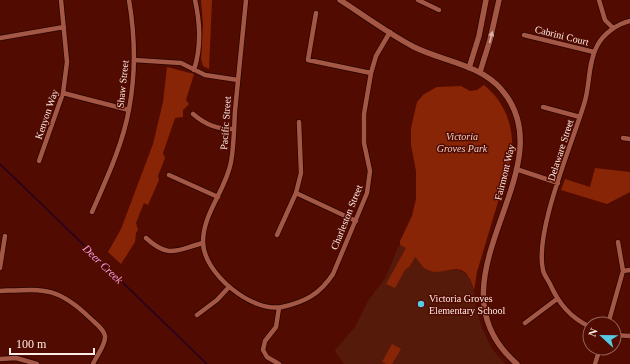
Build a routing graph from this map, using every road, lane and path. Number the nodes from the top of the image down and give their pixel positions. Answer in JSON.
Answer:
{"nodes":[{"id":1,"x":61,"y":0,"type":"edge"},
{"id":2,"x":129,"y":0,"type":"edge"},
{"id":3,"x":195,"y":0,"type":"edge"},
{"id":4,"x":246,"y":0,"type":"edge"},
{"id":5,"x":340,"y":0,"type":"edge"},
{"id":6,"x":418,"y":0,"type":"edge"},
{"id":7,"x":486,"y":0,"type":"edge"},
{"id":8,"x":499,"y":0,"type":"edge"},
{"id":9,"x":599,"y":0,"type":"edge"},
{"id":10,"x":439,"y":10,"type":"dead end"},
{"id":11,"x":316,"y":13,"type":"dead end"},
{"id":12,"x":630,"y":21,"type":"edge"},
{"id":13,"x":64,"y":27,"type":"junction"},
{"id":14,"x":613,"y":28,"type":"junction"},
{"id":15,"x":390,"y":32,"type":"junction"},
{"id":16,"x":524,"y":35,"type":"dead end"},
{"id":17,"x":0,"y":38,"type":"edge"},
{"id":18,"x":594,"y":52,"type":"junction"},
{"id":19,"x":134,"y":60,"type":"junction"},
{"id":20,"x":469,"y":68,"type":"junction"},
{"id":21,"x":194,"y":70,"type":"junction"},
{"id":22,"x":480,"y":72,"type":"junction"},
{"id":23,"x":371,"y":73,"type":"junction"},
{"id":24,"x":238,"y":80,"type":"junction"},
{"id":25,"x":64,"y":93,"type":"junction"},
{"id":26,"x":543,"y":107,"type":"dead end"},
{"id":27,"x":129,"y":110,"type":"junction"},
{"id":28,"x":193,"y":114,"type":"dead end"},
{"id":29,"x":580,"y":117,"type":"junction"},
{"id":30,"x":299,"y":122,"type":"dead end"},
{"id":31,"x":234,"y":129,"type":"junction"},
{"id":32,"x":623,"y":138,"type":"dead end"},
{"id":33,"x":630,"y":139,"type":"edge"},
{"id":34,"x":38,"y":161,"type":"dead end"},
{"id":35,"x":516,"y":169,"type":"junction"},
{"id":36,"x":169,"y":175,"type":"dead end"},
{"id":37,"x":558,"y":183,"type":"junction"},
{"id":38,"x":296,"y":194,"type":"junction"},
{"id":39,"x":218,"y":197,"type":"junction"},
{"id":40,"x":92,"y":212,"type":"dead end"},
{"id":41,"x":356,"y":221,"type":"junction"},
{"id":42,"x":277,"y":235,"type":"dead end"},
{"id":43,"x":5,"y":236,"type":"dead end"},
{"id":44,"x":146,"y":238,"type":"dead end"},
{"id":45,"x":618,"y":242,"type":"dead end"},
{"id":46,"x":203,"y":243,"type":"junction"},
{"id":47,"x":0,"y":268,"type":"edge"},
{"id":48,"x":630,"y":270,"type":"edge"},
{"id":49,"x":623,"y":271,"type":"junction"},
{"id":50,"x":229,"y":287,"type":"junction"},
{"id":51,"x":0,"y":291,"type":"edge"},
{"id":52,"x":557,"y":299,"type":"junction"},
{"id":53,"x":279,"y":308,"type":"junction"},
{"id":54,"x":197,"y":315,"type":"dead end"},
{"id":55,"x":610,"y":316,"type":"edge"},
{"id":56,"x":526,"y":323,"type":"dead end"},
{"id":57,"x":582,"y":323,"type":"edge"},
{"id":58,"x":0,"y":359,"type":"edge"},
{"id":59,"x":37,"y":364,"type":"edge"},
{"id":60,"x":93,"y":364,"type":"edge"},
{"id":61,"x":279,"y":364,"type":"edge"},
{"id":62,"x":517,"y":364,"type":"edge"}],
"edges":[{"from":1,"to":13,"type":"street","name":"Kenyon Way"},
{"from":2,"to":19,"type":"street","name":"Shaw Street"},
{"from":3,"to":21,"type":"street"},
{"from":4,"to":24,"type":"street","name":"Pacific Street"},
{"from":5,"to":15,"type":"street","name":"Fairmont Way"},
{"from":6,"to":10,"type":"street"},
{"from":7,"to":20,"type":"street"},
{"from":22,"to":8,"type":"street","one_way":true},
{"from":9,"to":14,"type":"street"},
{"from":11,"to":23,"type":"street"},
{"from":12,"to":14,"type":"street","name":"Delaware Street"},
{"from":13,"to":17,"type":"street"},
{"from":13,"to":25,"type":"street","name":"Kenyon Way"},
{"from":14,"to":18,"type":"street","name":"Delaware Street"},
{"from":15,"to":20,"type":"street","name":"Fairmont Way"},
{"from":15,"to":23,"type":"street","name":"Charleston Street"},
{"from":16,"to":18,"type":"street","name":"Cabrini Court"},
{"from":18,"to":29,"type":"street","name":"Delaware Street"},
{"from":19,"to":21,"type":"street"},
{"from":19,"to":27,"type":"street","name":"Shaw Street"},
{"from":20,"to":22,"type":"street","name":"Fairmont Way"},
{"from":21,"to":24,"type":"street"},
{"from":22,"to":35,"type":"street","name":"Fairmont Way"},
{"from":23,"to":41,"type":"street","name":"Charleston Street"},
{"from":24,"to":31,"type":"street","name":"Pacific Street"},
{"from":25,"to":27,"type":"street"},
{"from":25,"to":34,"type":"street","name":"Kenyon Way"},
{"from":26,"to":29,"type":"street"},
{"from":27,"to":40,"type":"street","name":"Shaw Street"},
{"from":28,"to":31,"type":"street"},
{"from":29,"to":37,"type":"street","name":"Delaware Street"},
{"from":30,"to":38,"type":"street"},
{"from":31,"to":39,"type":"street","name":"Pacific Street"},
{"from":32,"to":33,"type":"street"},
{"from":35,"to":37,"type":"street"},
{"from":35,"to":62,"type":"street","name":"Fairmont Way"},
{"from":36,"to":39,"type":"street"},
{"from":37,"to":52,"type":"street","name":"Delaware Street"},
{"from":38,"to":41,"type":"street"},
{"from":38,"to":42,"type":"street"},
{"from":39,"to":46,"type":"street","name":"Pacific Street"},
{"from":41,"to":53,"type":"street","name":"Charleston Street"},
{"from":43,"to":47,"type":"street"},
{"from":44,"to":46,"type":"street"},
{"from":45,"to":49,"type":"street"},
{"from":46,"to":50,"type":"street"},
{"from":48,"to":49,"type":"street"},
{"from":49,"to":55,"type":"street"},
{"from":50,"to":53,"type":"street"},
{"from":50,"to":54,"type":"street"},
{"from":51,"to":60,"type":"street"},
{"from":52,"to":56,"type":"street"},
{"from":52,"to":57,"type":"street","name":"Delaware Street"},
{"from":53,"to":61,"type":"street"},
{"from":58,"to":59,"type":"street"}]}
